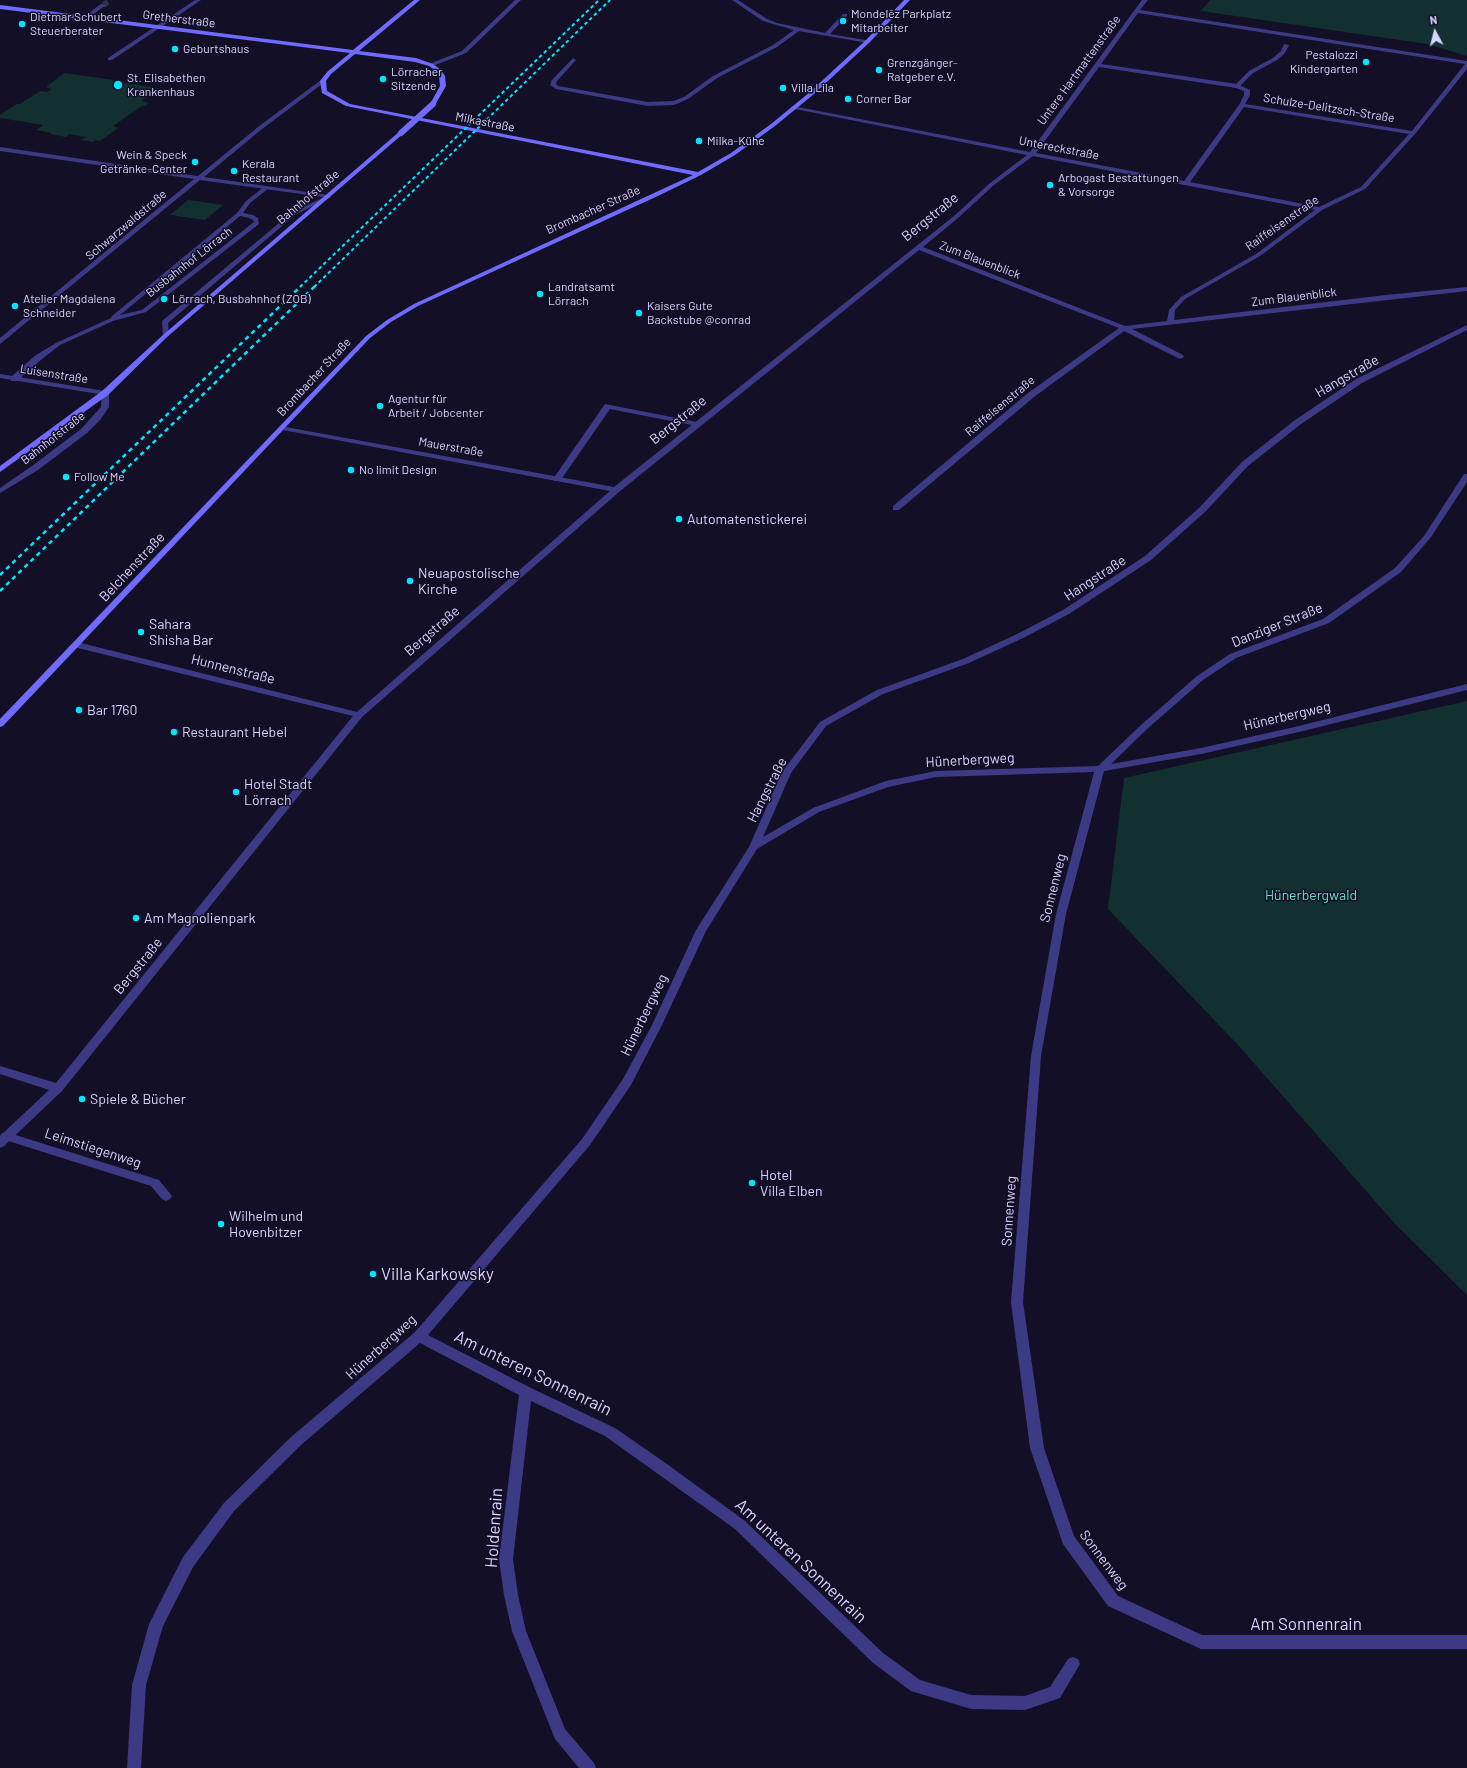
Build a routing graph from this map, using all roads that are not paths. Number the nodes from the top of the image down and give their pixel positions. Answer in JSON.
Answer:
{"nodes":[{"id":1,"x":198,"y":0,"type":"edge"},
{"id":2,"x":416,"y":0,"type":"edge"},
{"id":3,"x":518,"y":0,"type":"edge"},
{"id":4,"x":735,"y":0,"type":"edge"},
{"id":5,"x":906,"y":0,"type":"edge"},
{"id":6,"x":1145,"y":0,"type":"edge"},
{"id":7,"x":103,"y":6,"type":"tunnel mouth"},
{"id":8,"x":0,"y":7,"type":"edge"},
{"id":9,"x":1136,"y":11,"type":"junction"},
{"id":10,"x":845,"y":15,"type":"dead end"},
{"id":11,"x":85,"y":18,"type":"junction"},
{"id":12,"x":158,"y":27,"type":"junction"},
{"id":13,"x":799,"y":29,"type":"junction"},
{"id":14,"x":827,"y":34,"type":"junction"},
{"id":15,"x":868,"y":41,"type":"junction"},
{"id":16,"x":1286,"y":45,"type":"dead end"},
{"id":17,"x":354,"y":51,"type":"junction"},
{"id":18,"x":110,"y":59,"type":"dead end"},
{"id":19,"x":573,"y":60,"type":"dead end"},
{"id":20,"x":1467,"y":64,"type":"edge"},
{"id":21,"x":431,"y":65,"type":"junction"},
{"id":22,"x":1098,"y":65,"type":"junction"},
{"id":23,"x":324,"y":81,"type":"junction"},
{"id":24,"x":1238,"y":86,"type":"junction"},
{"id":25,"x":1242,"y":105,"type":"junction"},
{"id":26,"x":795,"y":107,"type":"junction"},
{"id":27,"x":1413,"y":133,"type":"junction"},
{"id":28,"x":0,"y":149,"type":"edge"},
{"id":29,"x":1032,"y":154,"type":"junction"},
{"id":30,"x":699,"y":174,"type":"junction"},
{"id":31,"x":199,"y":178,"type":"junction"},
{"id":32,"x":1186,"y":183,"type":"junction"},
{"id":33,"x":266,"y":188,"type":"junction"},
{"id":34,"x":328,"y":197,"type":"junction"},
{"id":35,"x":1320,"y":209,"type":"junction"},
{"id":36,"x":239,"y":214,"type":"junction"},
{"id":37,"x":917,"y":247,"type":"junction"},
{"id":38,"x":1467,"y":289,"type":"edge"},
{"id":39,"x":111,"y":320,"type":"junction"},
{"id":40,"x":1170,"y":322,"type":"junction"},
{"id":41,"x":1467,"y":327,"type":"edge"},
{"id":42,"x":1124,"y":328,"type":"junction"},
{"id":43,"x":165,"y":336,"type":"junction"},
{"id":44,"x":0,"y":342,"type":"edge"},
{"id":45,"x":1180,"y":357,"type":"dead end"},
{"id":46,"x":0,"y":376,"type":"edge"},
{"id":47,"x":14,"y":379,"type":"junction"},
{"id":48,"x":105,"y":393,"type":"junction"},
{"id":49,"x":697,"y":424,"type":"junction"},
{"id":50,"x":282,"y":428,"type":"junction"},
{"id":51,"x":0,"y":470,"type":"edge"},
{"id":52,"x":1467,"y":476,"type":"edge"},
{"id":53,"x":557,"y":479,"type":"junction"},
{"id":54,"x":616,"y":490,"type":"junction"},
{"id":55,"x":0,"y":491,"type":"edge"},
{"id":56,"x":896,"y":508,"type":"dead end"},
{"id":57,"x":77,"y":645,"type":"junction"},
{"id":58,"x":1467,"y":687,"type":"edge"},
{"id":59,"x":359,"y":715,"type":"junction"},
{"id":60,"x":0,"y":724,"type":"edge"},
{"id":61,"x":1100,"y":769,"type":"junction"},
{"id":62,"x":754,"y":847,"type":"junction"},
{"id":63,"x":0,"y":1070,"type":"edge"},
{"id":64,"x":58,"y":1088,"type":"junction"},
{"id":65,"x":3,"y":1140,"type":"edge"},
{"id":66,"x":166,"y":1196,"type":"dead end"},
{"id":67,"x":418,"y":1336,"type":"junction"},
{"id":68,"x":526,"y":1392,"type":"junction"},
{"id":69,"x":1151,"y":1618,"type":"joint"},
{"id":70,"x":1467,"y":1642,"type":"edge"},
{"id":71,"x":1073,"y":1664,"type":"dead end"},
{"id":72,"x":134,"y":1768,"type":"edge"},
{"id":73,"x":589,"y":1768,"type":"edge"}],
"edges":[{"from":1,"to":12,"type":"street"},
{"from":2,"to":17,"type":"main road"},
{"from":3,"to":21,"type":"street"},
{"from":4,"to":13,"type":"street"},
{"from":5,"to":15,"type":"main road","name":"Brombacher Straße"},
{"from":6,"to":9,"type":"street","name":"Untere Hartmattenstraße"},
{"from":7,"to":11,"type":"street"},
{"from":8,"to":11,"type":"main road","name":"Gretherstraße"},
{"from":9,"to":20,"type":"street","name":"Raiffeisenstraße"},
{"from":9,"to":22,"type":"street","name":"Untere Hartmattenstraße"},
{"from":10,"to":14,"type":"street"},
{"from":11,"to":12,"type":"main road","name":"Gretherstraße"},
{"from":12,"to":17,"type":"main road","name":"Gretherstraße"},
{"from":12,"to":18,"type":"street"},
{"from":13,"to":14,"type":"street"},
{"from":13,"to":19,"type":"street"},
{"from":14,"to":15,"type":"street"},
{"from":15,"to":26,"type":"main road","name":"Brombacher Straße"},
{"from":16,"to":24,"type":"street"},
{"from":17,"to":21,"type":"main road"},
{"from":17,"to":23,"type":"main road"},
{"from":20,"to":27,"type":"street","name":"Raiffeisenstraße"},
{"from":21,"to":34,"type":"main road","name":"Bahnhofstraße","bridge":true},
{"from":22,"to":24,"type":"street"},
{"from":22,"to":29,"type":"street","name":"Untere Hartmattenstraße"},
{"from":23,"to":30,"type":"main road","name":"Milkastraße"},
{"from":23,"to":31,"type":"street","name":"Schwarzwaldstraße"},
{"from":24,"to":25,"type":"street","name":"Schulze-Delitzsch-Straße"},
{"from":25,"to":27,"type":"street","name":"Schulze-Delitzsch-Straße"},
{"from":25,"to":32,"type":"street","name":"Schulze-Delitzsch-Straße"},
{"from":26,"to":29,"type":"street","name":"Untereckstraße"},
{"from":26,"to":30,"type":"main road","name":"Brombacher Straße"},
{"from":27,"to":35,"type":"street","name":"Raiffeisenstraße"},
{"from":28,"to":31,"type":"street"},
{"from":29,"to":32,"type":"street","name":"Untereckstraße"},
{"from":29,"to":37,"type":"street","name":"Bergstraße"},
{"from":30,"to":50,"type":"main road","name":"Brombacher Straße"},
{"from":31,"to":33,"type":"street"},
{"from":31,"to":44,"type":"street","name":"Schwarzwaldstraße"},
{"from":32,"to":35,"type":"street","name":"Untereckstraße"},
{"from":33,"to":34,"type":"street"},
{"from":33,"to":36,"type":"street","name":"Busbahnhof Lörrach"},
{"from":34,"to":43,"type":"main road","name":"Bahnhofstraße"},
{"from":34,"to":43,"type":"street"},
{"from":35,"to":40,"type":"street","name":"Raiffeisenstraße"},
{"from":36,"to":39,"type":"street","name":"Busbahnhof Lörrach"},
{"from":36,"to":39,"type":"street","name":"Busbahnhof Lörrach"},
{"from":37,"to":42,"type":"street","name":"Zum Blauenblick"},
{"from":37,"to":49,"type":"street","name":"Bergstraße"},
{"from":38,"to":40,"type":"street","name":"Zum Blauenblick"},
{"from":39,"to":47,"type":"street","name":"Busbahnhof Lörrach"},
{"from":40,"to":42,"type":"street","name":"Zum Blauenblick"},
{"from":41,"to":62,"type":"street","name":"Hangstraße"},
{"from":42,"to":45,"type":"street","name":"Zum Blauenblick"},
{"from":42,"to":56,"type":"street","name":"Raiffeisenstraße"},
{"from":43,"to":48,"type":"main road","name":"Bahnhofstraße"},
{"from":46,"to":47,"type":"street","name":"Luisenstraße"},
{"from":47,"to":48,"type":"street","name":"Luisenstraße"},
{"from":48,"to":51,"type":"main road","name":"Bahnhofstraße"},
{"from":48,"to":55,"type":"street","name":"Bahnhofstraße"},
{"from":49,"to":53,"type":"street"},
{"from":49,"to":54,"type":"street","name":"Bergstraße"},
{"from":50,"to":53,"type":"street","name":"Mauerstraße"},
{"from":50,"to":57,"type":"main road","name":"Belchenstraße"},
{"from":52,"to":61,"type":"street","name":"Danziger Straße"},
{"from":53,"to":54,"type":"street","name":"Mauerstraße"},
{"from":54,"to":59,"type":"street","name":"Bergstraße"},
{"from":57,"to":59,"type":"street","name":"Hunnenstraße"},
{"from":57,"to":60,"type":"main road","name":"Belchenstraße"},
{"from":58,"to":61,"type":"street","name":"Hünerbergweg"},
{"from":59,"to":64,"type":"street","name":"Bergstraße"},
{"from":61,"to":62,"type":"street","name":"Hünerbergweg"},
{"from":61,"to":69,"type":"street","name":"Sonnenweg"},
{"from":62,"to":67,"type":"street","name":"Hünerbergweg"},
{"from":63,"to":64,"type":"street"},
{"from":64,"to":65,"type":"street","name":"Bergstraße"},
{"from":65,"to":66,"type":"street","name":"Leimstiegenweg"},
{"from":67,"to":68,"type":"street","name":"Am unteren Sonnenrain"},
{"from":67,"to":72,"type":"street","name":"Hünerbergweg"},
{"from":68,"to":71,"type":"street","name":"Am unteren Sonnenrain"},
{"from":68,"to":73,"type":"street","name":"Holdenrain"},
{"from":69,"to":70,"type":"street","name":"Am Sonnenrain"}]}
